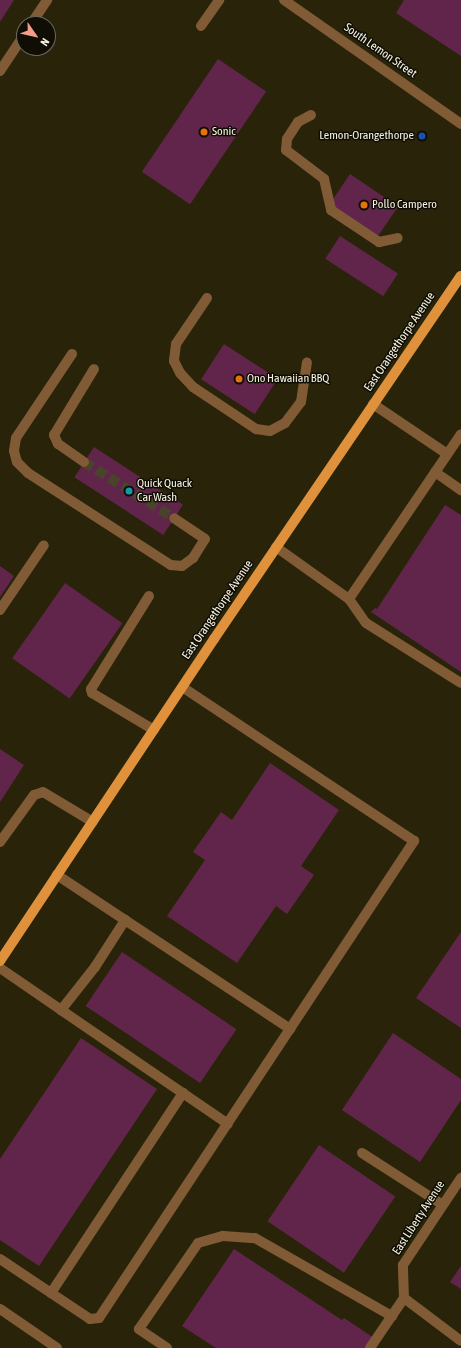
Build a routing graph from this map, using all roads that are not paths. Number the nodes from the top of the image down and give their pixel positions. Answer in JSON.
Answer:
{"nodes":[{"id":1,"x":47,"y":0,"type":"edge"},
{"id":2,"x":218,"y":0,"type":"edge"},
{"id":3,"x":284,"y":0,"type":"edge"},
{"id":4,"x":36,"y":16,"type":"edge"},
{"id":5,"x":201,"y":26,"type":"dead end"},
{"id":6,"x":16,"y":47,"type":"edge"},
{"id":7,"x":0,"y":71,"type":"edge"},
{"id":8,"x":311,"y":115,"type":"dead end"},
{"id":9,"x":461,"y":124,"type":"edge"},
{"id":10,"x":398,"y":238,"type":"dead end"},
{"id":11,"x":461,"y":276,"type":"edge"},
{"id":12,"x":207,"y":298,"type":"dead end"},
{"id":13,"x":72,"y":354,"type":"dead end"},
{"id":14,"x":307,"y":362,"type":"dead end"},
{"id":15,"x":94,"y":369,"type":"dead end"},
{"id":16,"x":373,"y":404,"type":"junction"},
{"id":17,"x":461,"y":434,"type":"edge"},
{"id":18,"x":447,"y":454,"type":"junction"},
{"id":19,"x":84,"y":462,"type":"tunnel mouth"},
{"id":20,"x":435,"y":472,"type":"junction"},
{"id":21,"x":461,"y":490,"type":"edge"},
{"id":22,"x":174,"y":518,"type":"tunnel mouth"},
{"id":23,"x":44,"y":545,"type":"dead end"},
{"id":24,"x":276,"y":547,"type":"junction"},
{"id":25,"x":149,"y":596,"type":"dead end"},
{"id":26,"x":349,"y":599,"type":"junction"},
{"id":27,"x":0,"y":610,"type":"edge"},
{"id":28,"x":461,"y":683,"type":"edge"},
{"id":29,"x":182,"y":687,"type":"junction"},
{"id":30,"x":154,"y":730,"type":"junction"},
{"id":31,"x":92,"y":822,"type":"junction"},
{"id":32,"x":0,"y":842,"type":"edge"},
{"id":33,"x":58,"y":875,"type":"junction"},
{"id":34,"x":125,"y":920,"type":"junction"},
{"id":35,"x":0,"y":961,"type":"edge"},
{"id":36,"x":0,"y":968,"type":"edge"},
{"id":37,"x":61,"y":1010,"type":"junction"},
{"id":38,"x":290,"y":1029,"type":"junction"},
{"id":39,"x":183,"y":1093,"type":"junction"},
{"id":40,"x":228,"y":1124,"type":"junction"},
{"id":41,"x":362,"y":1154,"type":"dead end"},
{"id":42,"x":461,"y":1178,"type":"edge"},
{"id":43,"x":443,"y":1205,"type":"junction"},
{"id":44,"x":0,"y":1259,"type":"edge"},
{"id":45,"x":51,"y":1293,"type":"junction"},
{"id":46,"x":404,"y":1298,"type":"junction"},
{"id":47,"x":0,"y":1309,"type":"edge"},
{"id":48,"x":392,"y":1316,"type":"junction"},
{"id":49,"x":461,"y":1341,"type":"edge"},
{"id":50,"x":57,"y":1348,"type":"edge"},
{"id":51,"x":167,"y":1348,"type":"edge"},
{"id":52,"x":370,"y":1348,"type":"edge"}],
"edges":[{"from":1,"to":4,"type":"street"},
{"from":2,"to":5,"type":"street"},
{"from":3,"to":9,"type":"street","name":"South Lemon Street"},
{"from":6,"to":7,"type":"street"},
{"from":8,"to":10,"type":"street"},
{"from":11,"to":16,"type":"main road","name":"East Orangethorpe Avenue"},
{"from":12,"to":14,"type":"street"},
{"from":13,"to":22,"type":"street"},
{"from":15,"to":19,"type":"street"},
{"from":16,"to":18,"type":"street"},
{"from":16,"to":24,"type":"main road","name":"East Orangethorpe Avenue"},
{"from":17,"to":18,"type":"street"},
{"from":18,"to":20,"type":"street"},
{"from":20,"to":21,"type":"street"},
{"from":20,"to":26,"type":"street"},
{"from":23,"to":27,"type":"street"},
{"from":24,"to":26,"type":"street"},
{"from":24,"to":29,"type":"main road","name":"East Orangethorpe Avenue"},
{"from":25,"to":30,"type":"street"},
{"from":26,"to":28,"type":"street"},
{"from":29,"to":30,"type":"main road","name":"East Orangethorpe Avenue"},
{"from":29,"to":38,"type":"street"},
{"from":30,"to":31,"type":"main road","name":"East Orangethorpe Avenue"},
{"from":31,"to":32,"type":"street"},
{"from":31,"to":33,"type":"main road","name":"East Orangethorpe Avenue"},
{"from":33,"to":34,"type":"street"},
{"from":33,"to":35,"type":"main road","name":"East Orangethorpe Avenue"},
{"from":34,"to":37,"type":"street"},
{"from":34,"to":38,"type":"street"},
{"from":36,"to":37,"type":"street"},
{"from":37,"to":39,"type":"street"},
{"from":38,"to":40,"type":"street"},
{"from":39,"to":40,"type":"street"},
{"from":39,"to":45,"type":"street"},
{"from":40,"to":45,"type":"street"},
{"from":41,"to":43,"type":"street"},
{"from":42,"to":43,"type":"street","name":"East Liberty Avenue"},
{"from":43,"to":46,"type":"street","name":"East Liberty Avenue"},
{"from":44,"to":45,"type":"street"},
{"from":46,"to":48,"type":"street"},
{"from":46,"to":49,"type":"street"},
{"from":47,"to":50,"type":"street"},
{"from":48,"to":51,"type":"street"},
{"from":48,"to":52,"type":"street"}]}
